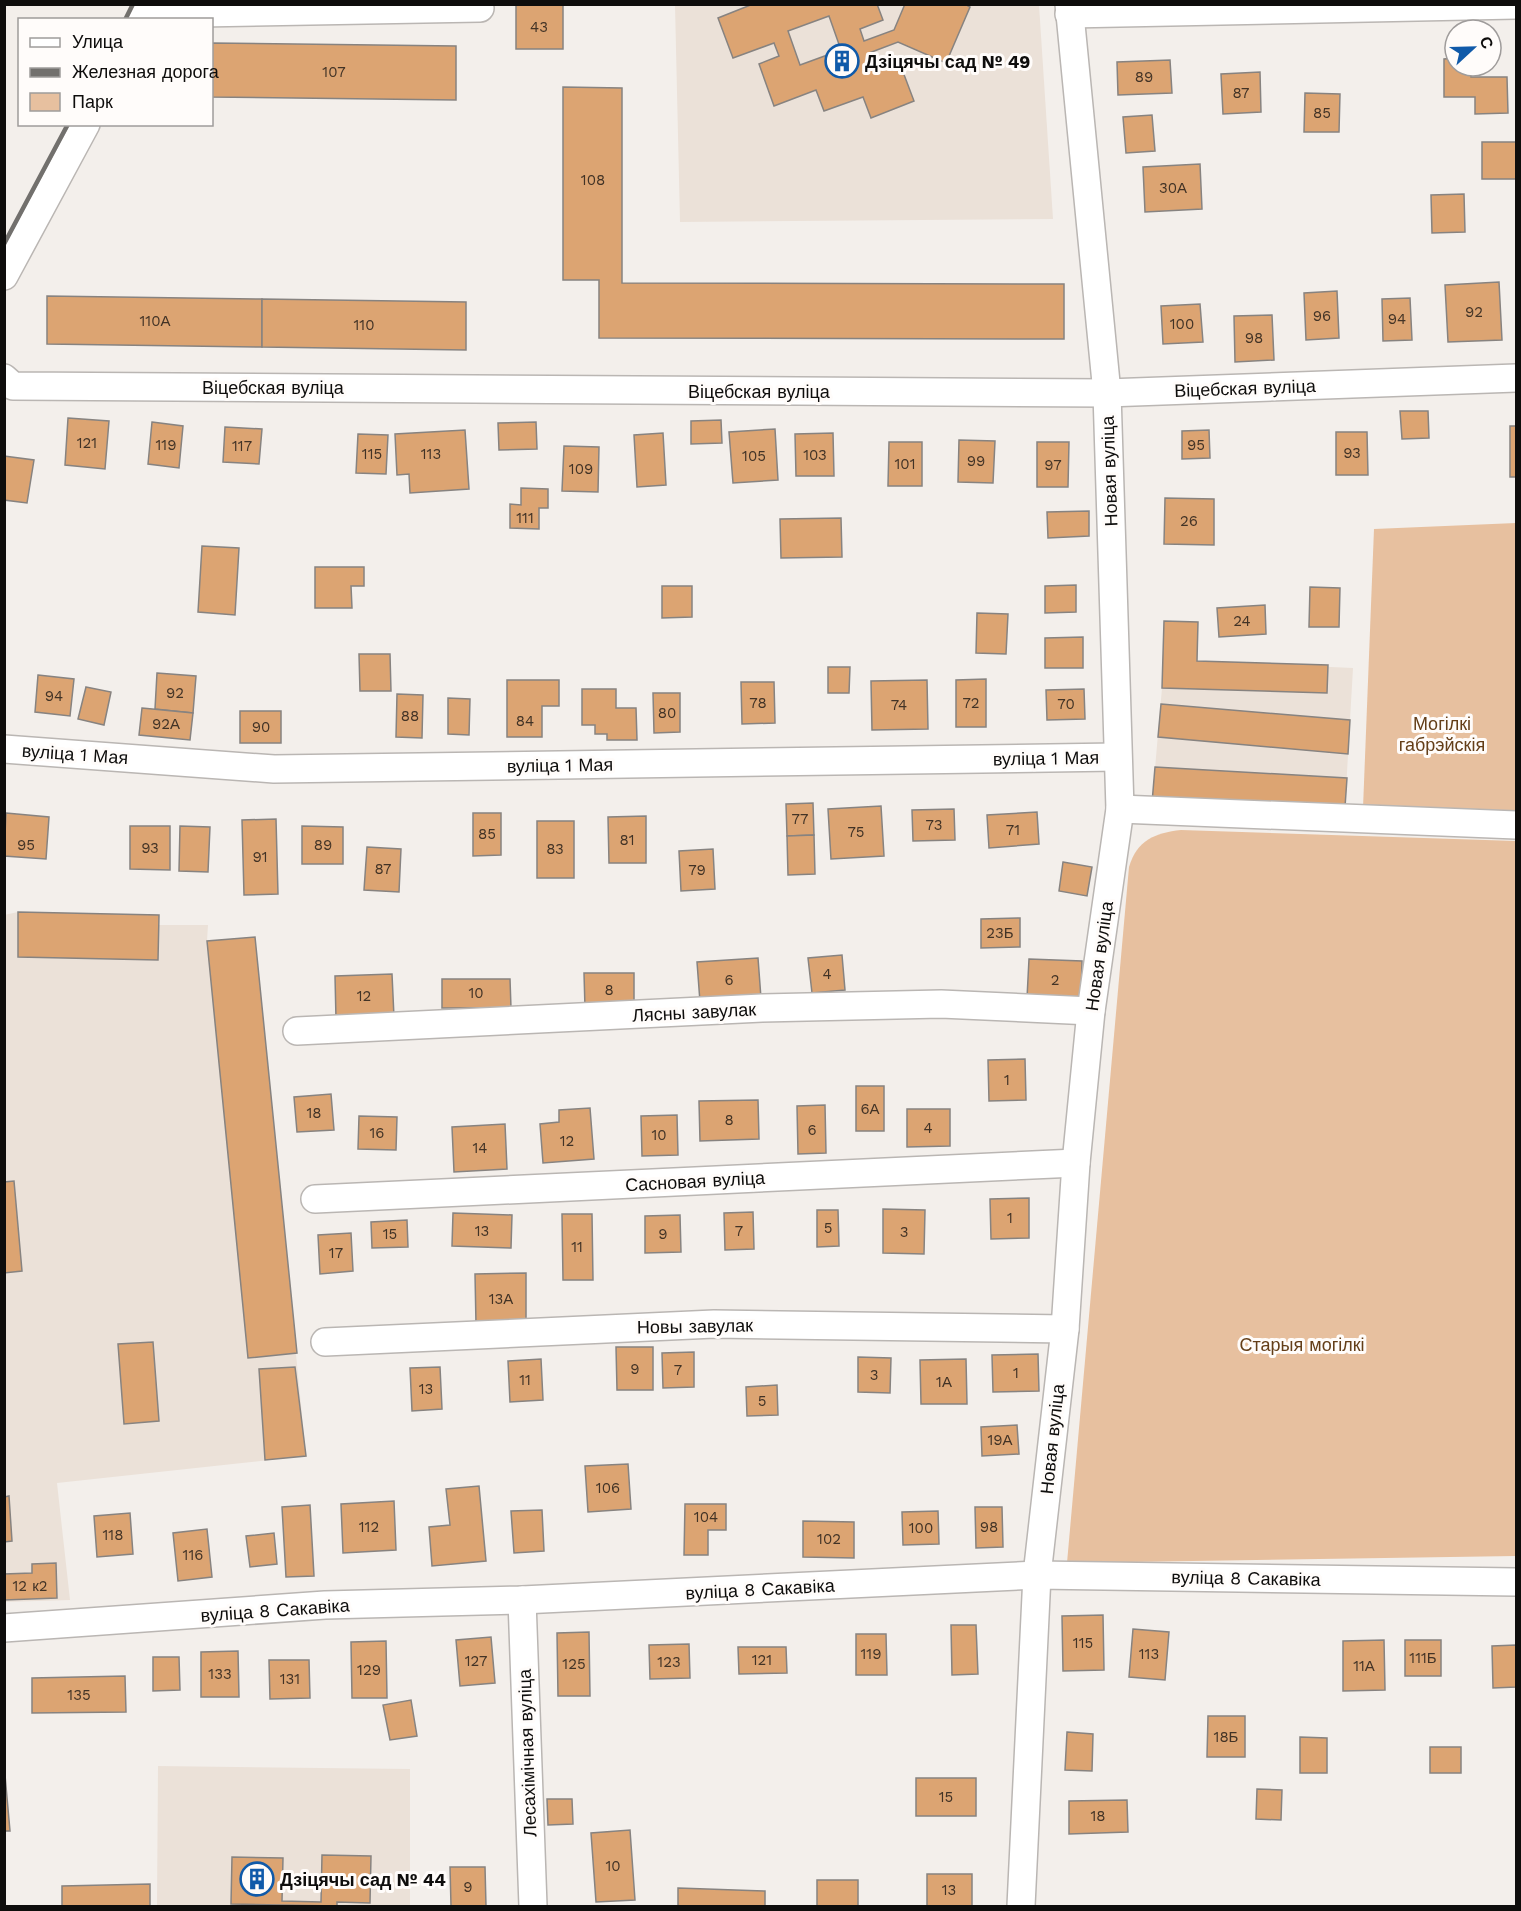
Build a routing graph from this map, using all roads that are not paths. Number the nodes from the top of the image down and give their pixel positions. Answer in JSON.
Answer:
{"nodes":[{"id":1,"x":1516,"y":5,"type":"edge"},
{"id":2,"x":480,"y":8,"type":"dead end"},
{"id":3,"x":1069,"y":9,"type":"edge"},
{"id":4,"x":144,"y":17,"type":"edge"},
{"id":5,"x":85,"y":126,"type":"edge"},
{"id":6,"x":4,"y":276,"type":"edge"},
{"id":7,"x":4,"y":378,"type":"edge"},
{"id":8,"x":1516,"y":378,"type":"edge"},
{"id":9,"x":1107,"y":393,"type":"junction"},
{"id":10,"x":4,"y":749,"type":"edge"},
{"id":11,"x":1117,"y":757,"type":"junction"},
{"id":12,"x":1120,"y":809,"type":"junction"},
{"id":13,"x":1516,"y":825,"type":"edge"},
{"id":14,"x":1091,"y":1011,"type":"junction"},
{"id":15,"x":297,"y":1031,"type":"dead end"},
{"id":16,"x":1076,"y":1163,"type":"junction"},
{"id":17,"x":315,"y":1199,"type":"dead end"},
{"id":18,"x":1065,"y":1329,"type":"junction"},
{"id":19,"x":325,"y":1342,"type":"dead end"},
{"id":20,"x":1037,"y":1575,"type":"junction"},
{"id":21,"x":1516,"y":1582,"type":"edge"},
{"id":22,"x":522,"y":1600,"type":"junction"},
{"id":23,"x":4,"y":1628,"type":"edge"},
{"id":24,"x":533,"y":1906,"type":"edge"},
{"id":25,"x":1021,"y":1906,"type":"edge"}],
"edges":[{"from":1,"to":3,"type":"street"},
{"from":2,"to":4,"type":"street"},
{"from":3,"to":9,"type":"street","name":"Новая вуліца"},
{"from":5,"to":6,"type":"street"},
{"from":7,"to":9,"type":"street","name":"Віцебская вуліца"},
{"from":8,"to":9,"type":"street","name":"Віцебская вуліца"},
{"from":9,"to":11,"type":"street","name":"Новая вуліца"},
{"from":10,"to":11,"type":"street","name":"вуліца 1 Мая"},
{"from":11,"to":12,"type":"street","name":"Новая вуліца"},
{"from":12,"to":13,"type":"street"},
{"from":12,"to":14,"type":"street","name":"Новая вуліца"},
{"from":14,"to":15,"type":"street","name":"Лясны завулак"},
{"from":14,"to":16,"type":"street","name":"Новая вуліца"},
{"from":16,"to":17,"type":"street","name":"Сасновая вуліца"},
{"from":16,"to":18,"type":"street","name":"Новая вуліца"},
{"from":18,"to":19,"type":"street","name":"Новы завулак"},
{"from":18,"to":20,"type":"street","name":"Новая вуліца"},
{"from":20,"to":21,"type":"street","name":"вуліца 8 Сакавіка"},
{"from":20,"to":22,"type":"street","name":"вуліца 8 Сакавіка"},
{"from":20,"to":25,"type":"street","name":"Новая вуліца"},
{"from":22,"to":23,"type":"street","name":"вуліца 8 Сакавіка"},
{"from":22,"to":24,"type":"street","name":"Лесахімічная вуліца"}]}
